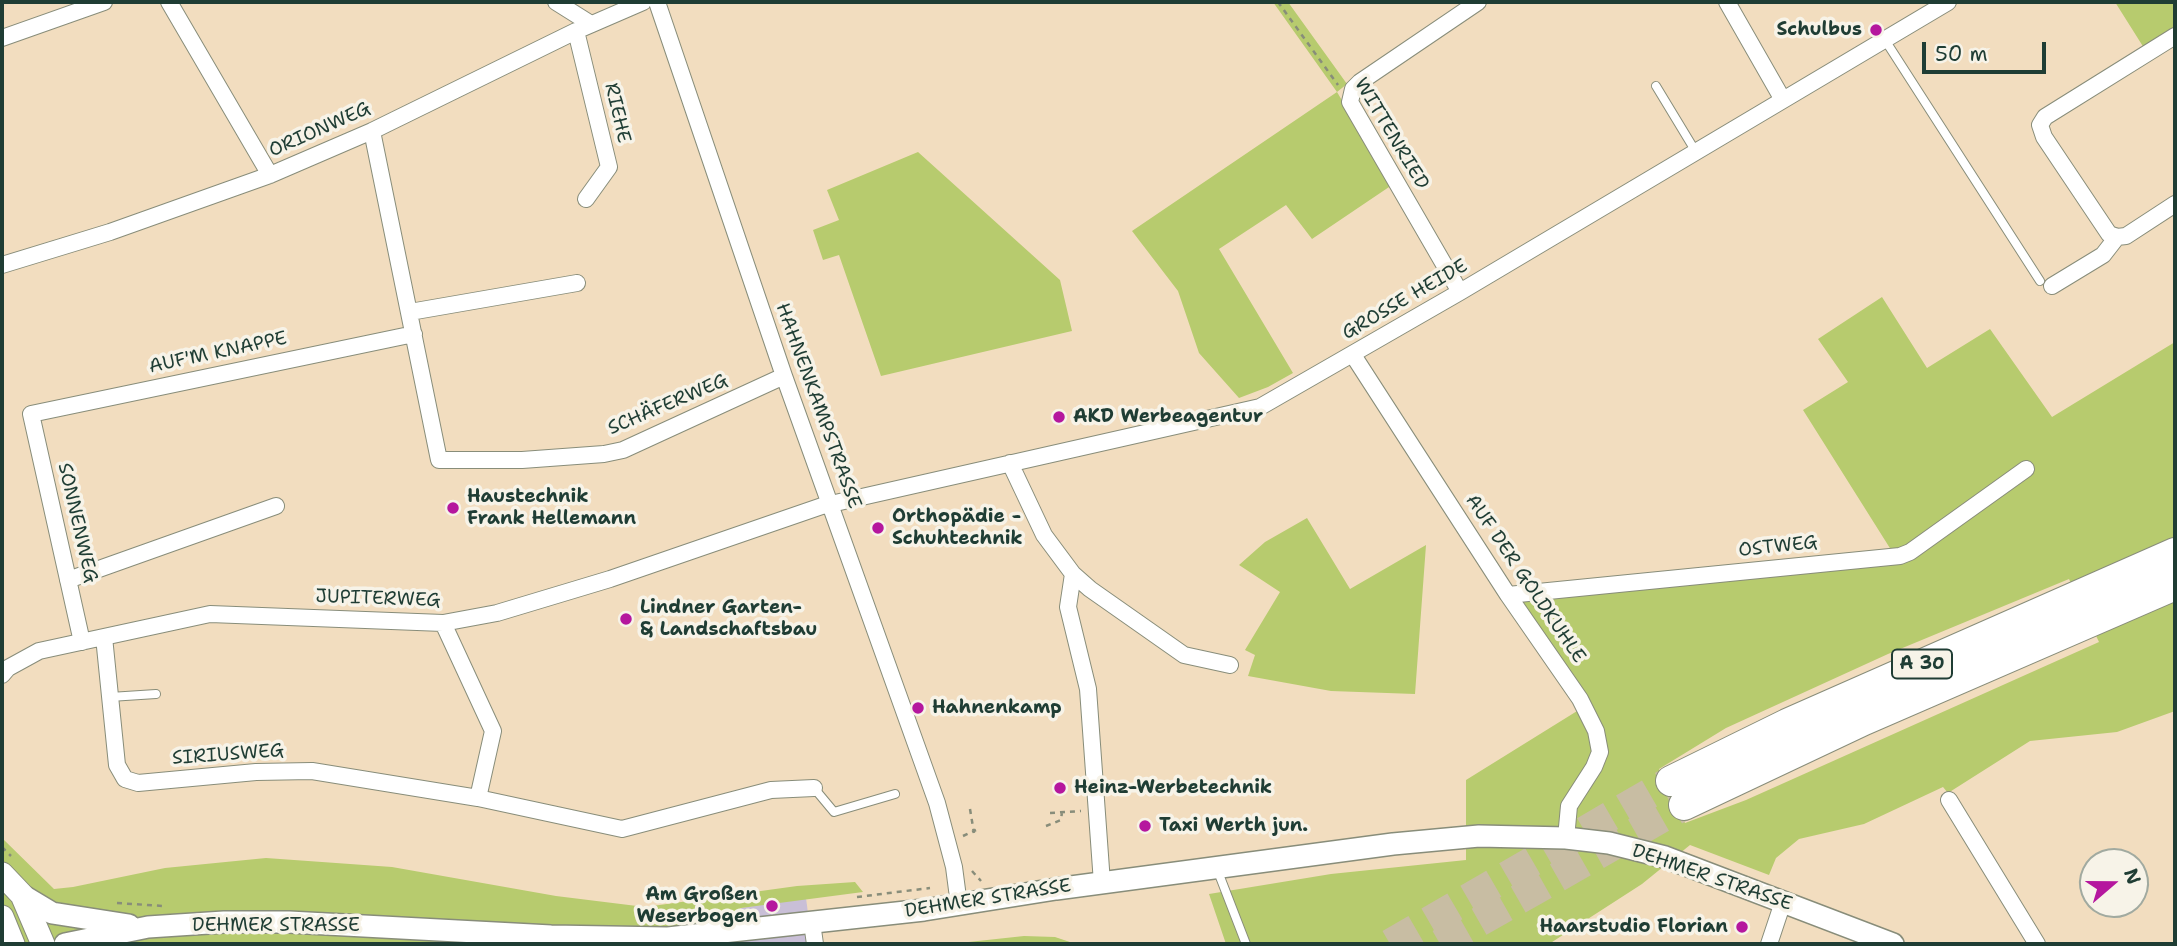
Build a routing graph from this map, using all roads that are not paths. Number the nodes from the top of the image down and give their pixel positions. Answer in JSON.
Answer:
{"nodes":[{"id":1,"x":104,"y":2,"type":"edge"},
{"id":2,"x":169,"y":2,"type":"edge"},
{"id":3,"x":556,"y":2,"type":"edge"},
{"id":4,"x":643,"y":2,"type":"edge"},
{"id":5,"x":657,"y":2,"type":"edge"},
{"id":6,"x":1478,"y":2,"type":"edge"},
{"id":7,"x":1727,"y":2,"type":"edge"},
{"id":8,"x":1948,"y":2,"type":"edge"},
{"id":9,"x":584,"y":27,"type":"junction"},
{"id":10,"x":2175,"y":36,"type":"edge"},
{"id":11,"x":2,"y":38,"type":"edge"},
{"id":12,"x":1885,"y":40,"type":"junction"},
{"id":13,"x":1656,"y":86,"type":"dead end"},
{"id":14,"x":1783,"y":100,"type":"junction"},
{"id":15,"x":372,"y":131,"type":"junction"},
{"id":16,"x":1696,"y":152,"type":"junction"},
{"id":17,"x":270,"y":175,"type":"junction"},
{"id":18,"x":586,"y":199,"type":"dead end"},
{"id":19,"x":2175,"y":204,"type":"edge"},
{"id":20,"x":2117,"y":237,"type":"junction"},
{"id":21,"x":2,"y":265,"type":"edge"},
{"id":22,"x":577,"y":283,"type":"dead end"},
{"id":23,"x":2046,"y":283,"type":"joint"},
{"id":24,"x":1460,"y":292,"type":"junction"},
{"id":25,"x":410,"y":312,"type":"junction"},
{"id":26,"x":414,"y":334,"type":"junction"},
{"id":27,"x":1353,"y":355,"type":"junction"},
{"id":28,"x":784,"y":376,"type":"junction"},
{"id":29,"x":31,"y":414,"type":"joint"},
{"id":30,"x":1010,"y":463,"type":"junction"},
{"id":31,"x":2026,"y":469,"type":"dead end"},
{"id":32,"x":831,"y":504,"type":"junction"},
{"id":33,"x":276,"y":506,"type":"dead end"},
{"id":34,"x":2175,"y":553,"type":"edge"},
{"id":35,"x":1073,"y":573,"type":"junction"},
{"id":36,"x":68,"y":580,"type":"junction"},
{"id":37,"x":2175,"y":585,"type":"edge"},
{"id":38,"x":1508,"y":595,"type":"junction"},
{"id":39,"x":443,"y":623,"type":"junction"},
{"id":40,"x":104,"y":637,"type":"junction"},
{"id":41,"x":82,"y":642,"type":"junction"},
{"id":42,"x":1230,"y":665,"type":"dead end"},
{"id":43,"x":2,"y":675,"type":"edge"},
{"id":44,"x":156,"y":694,"type":"dead end"},
{"id":45,"x":110,"y":697,"type":"junction"},
{"id":46,"x":814,"y":788,"type":"joint"},
{"id":47,"x":895,"y":794,"type":"dead end"},
{"id":48,"x":478,"y":798,"type":"junction"},
{"id":49,"x":1949,"y":800,"type":"dead end"},
{"id":50,"x":1566,"y":838,"type":"junction"},
{"id":51,"x":1217,"y":869,"type":"junction"},
{"id":52,"x":2,"y":874,"type":"edge"},
{"id":53,"x":1102,"y":883,"type":"junction"},
{"id":54,"x":22,"y":895,"type":"junction"},
{"id":55,"x":1783,"y":902,"type":"junction"},
{"id":56,"x":959,"y":905,"type":"junction"},
{"id":57,"x":2,"y":917,"type":"edge"},
{"id":58,"x":812,"y":923,"type":"junction"},
{"id":59,"x":148,"y":928,"type":"junction"},
{"id":60,"x":703,"y":939,"type":"edge"},
{"id":61,"x":13,"y":944,"type":"edge"},
{"id":62,"x":43,"y":944,"type":"edge"},
{"id":63,"x":65,"y":944,"type":"edge"},
{"id":64,"x":815,"y":944,"type":"edge"},
{"id":65,"x":1246,"y":944,"type":"edge"},
{"id":66,"x":1769,"y":944,"type":"edge"},
{"id":67,"x":1892,"y":944,"type":"edge"},
{"id":68,"x":2037,"y":944,"type":"edge"}],
"edges":[{"from":1,"to":11,"type":"street"},
{"from":2,"to":17,"type":"street"},
{"from":3,"to":9,"type":"street"},
{"from":4,"to":9,"type":"street","name":"ORIONWEG"},
{"from":5,"to":28,"type":"street","name":"HAHNENKAMPSTRASSE"},
{"from":6,"to":24,"type":"street","name":"WITTENRIED"},
{"from":7,"to":14,"type":"street"},
{"from":8,"to":12,"type":"street","name":"GROSSE HEIDE"},
{"from":9,"to":15,"type":"street","name":"ORIONWEG"},
{"from":9,"to":18,"type":"street","name":"RIEHE"},
{"from":10,"to":20,"type":"street"},
{"from":12,"to":14,"type":"street","name":"GROSSE HEIDE"},
{"from":12,"to":23,"type":"lane"},
{"from":13,"to":16,"type":"lane"},
{"from":14,"to":16,"type":"street","name":"GROSSE HEIDE"},
{"from":15,"to":17,"type":"street","name":"ORIONWEG"},
{"from":15,"to":25,"type":"street"},
{"from":16,"to":24,"type":"street","name":"GROSSE HEIDE"},
{"from":17,"to":21,"type":"street","name":"ORIONWEG"},
{"from":19,"to":20,"type":"street"},
{"from":20,"to":23,"type":"street"},
{"from":22,"to":25,"type":"street"},
{"from":24,"to":27,"type":"street","name":"GROSSE HEIDE"},
{"from":25,"to":26,"type":"street"},
{"from":26,"to":28,"type":"street","name":"SCHÄFERWEG"},
{"from":26,"to":29,"type":"street","name":"AUF'M KNAPPE"},
{"from":27,"to":30,"type":"street","name":"GROSSE HEIDE"},
{"from":27,"to":38,"type":"street","name":"AUF DER GOLDKUHLE"},
{"from":28,"to":32,"type":"street","name":"HAHNENKAMPSTRASSE"},
{"from":29,"to":36,"type":"street","name":"SONNENWEG"},
{"from":30,"to":32,"type":"street","name":"GROSSE HEIDE"},
{"from":30,"to":35,"type":"street"},
{"from":31,"to":38,"type":"street","name":"OSTWEG"},
{"from":32,"to":39,"type":"street","name":"JUPITERWEG"},
{"from":32,"to":56,"type":"street","name":"HAHNENKAMPSTRASSE"},
{"from":33,"to":36,"type":"street"},
{"from":34,"to":37,"type":"highway","number":"A 30"},
{"from":35,"to":42,"type":"street"},
{"from":35,"to":53,"type":"street"},
{"from":36,"to":41,"type":"street","name":"SONNENWEG"},
{"from":38,"to":50,"type":"street","name":"AUF DER GOLDKUHLE"},
{"from":39,"to":40,"type":"street","name":"JUPITERWEG"},
{"from":39,"to":48,"type":"street"},
{"from":40,"to":41,"type":"street","name":"JUPITERWEG"},
{"from":40,"to":45,"type":"street","name":"SIRIUSWEG"},
{"from":41,"to":43,"type":"street","name":"JUPITERWEG"},
{"from":44,"to":45,"type":"lane"},
{"from":45,"to":48,"type":"street","name":"SIRIUSWEG"},
{"from":46,"to":47,"type":"lane"},
{"from":46,"to":48,"type":"street","name":"SIRIUSWEG"},
{"from":49,"to":68,"type":"street"},
{"from":50,"to":51,"type":"street","name":"DEHMER STRASSE"},
{"from":50,"to":55,"type":"street","name":"DEHMER STRASSE"},
{"from":51,"to":53,"type":"street","name":"DEHMER STRASSE"},
{"from":51,"to":65,"type":"lane"},
{"from":52,"to":54,"type":"main road"},
{"from":53,"to":56,"type":"street","name":"DEHMER STRASSE"},
{"from":54,"to":59,"type":"street"},
{"from":54,"to":62,"type":"main road"},
{"from":55,"to":66,"type":"street"},
{"from":55,"to":67,"type":"street","name":"DEHMER STRASSE"},
{"from":56,"to":58,"type":"street","name":"DEHMER STRASSE"},
{"from":57,"to":61,"type":"main road"},
{"from":58,"to":60,"type":"street","name":"DEHMER STRASSE"},
{"from":58,"to":64,"type":"street"},
{"from":59,"to":60,"type":"street","name":"DEHMER STRASSE"},
{"from":59,"to":63,"type":"street","name":"DEHMER STRASSE"}]}
